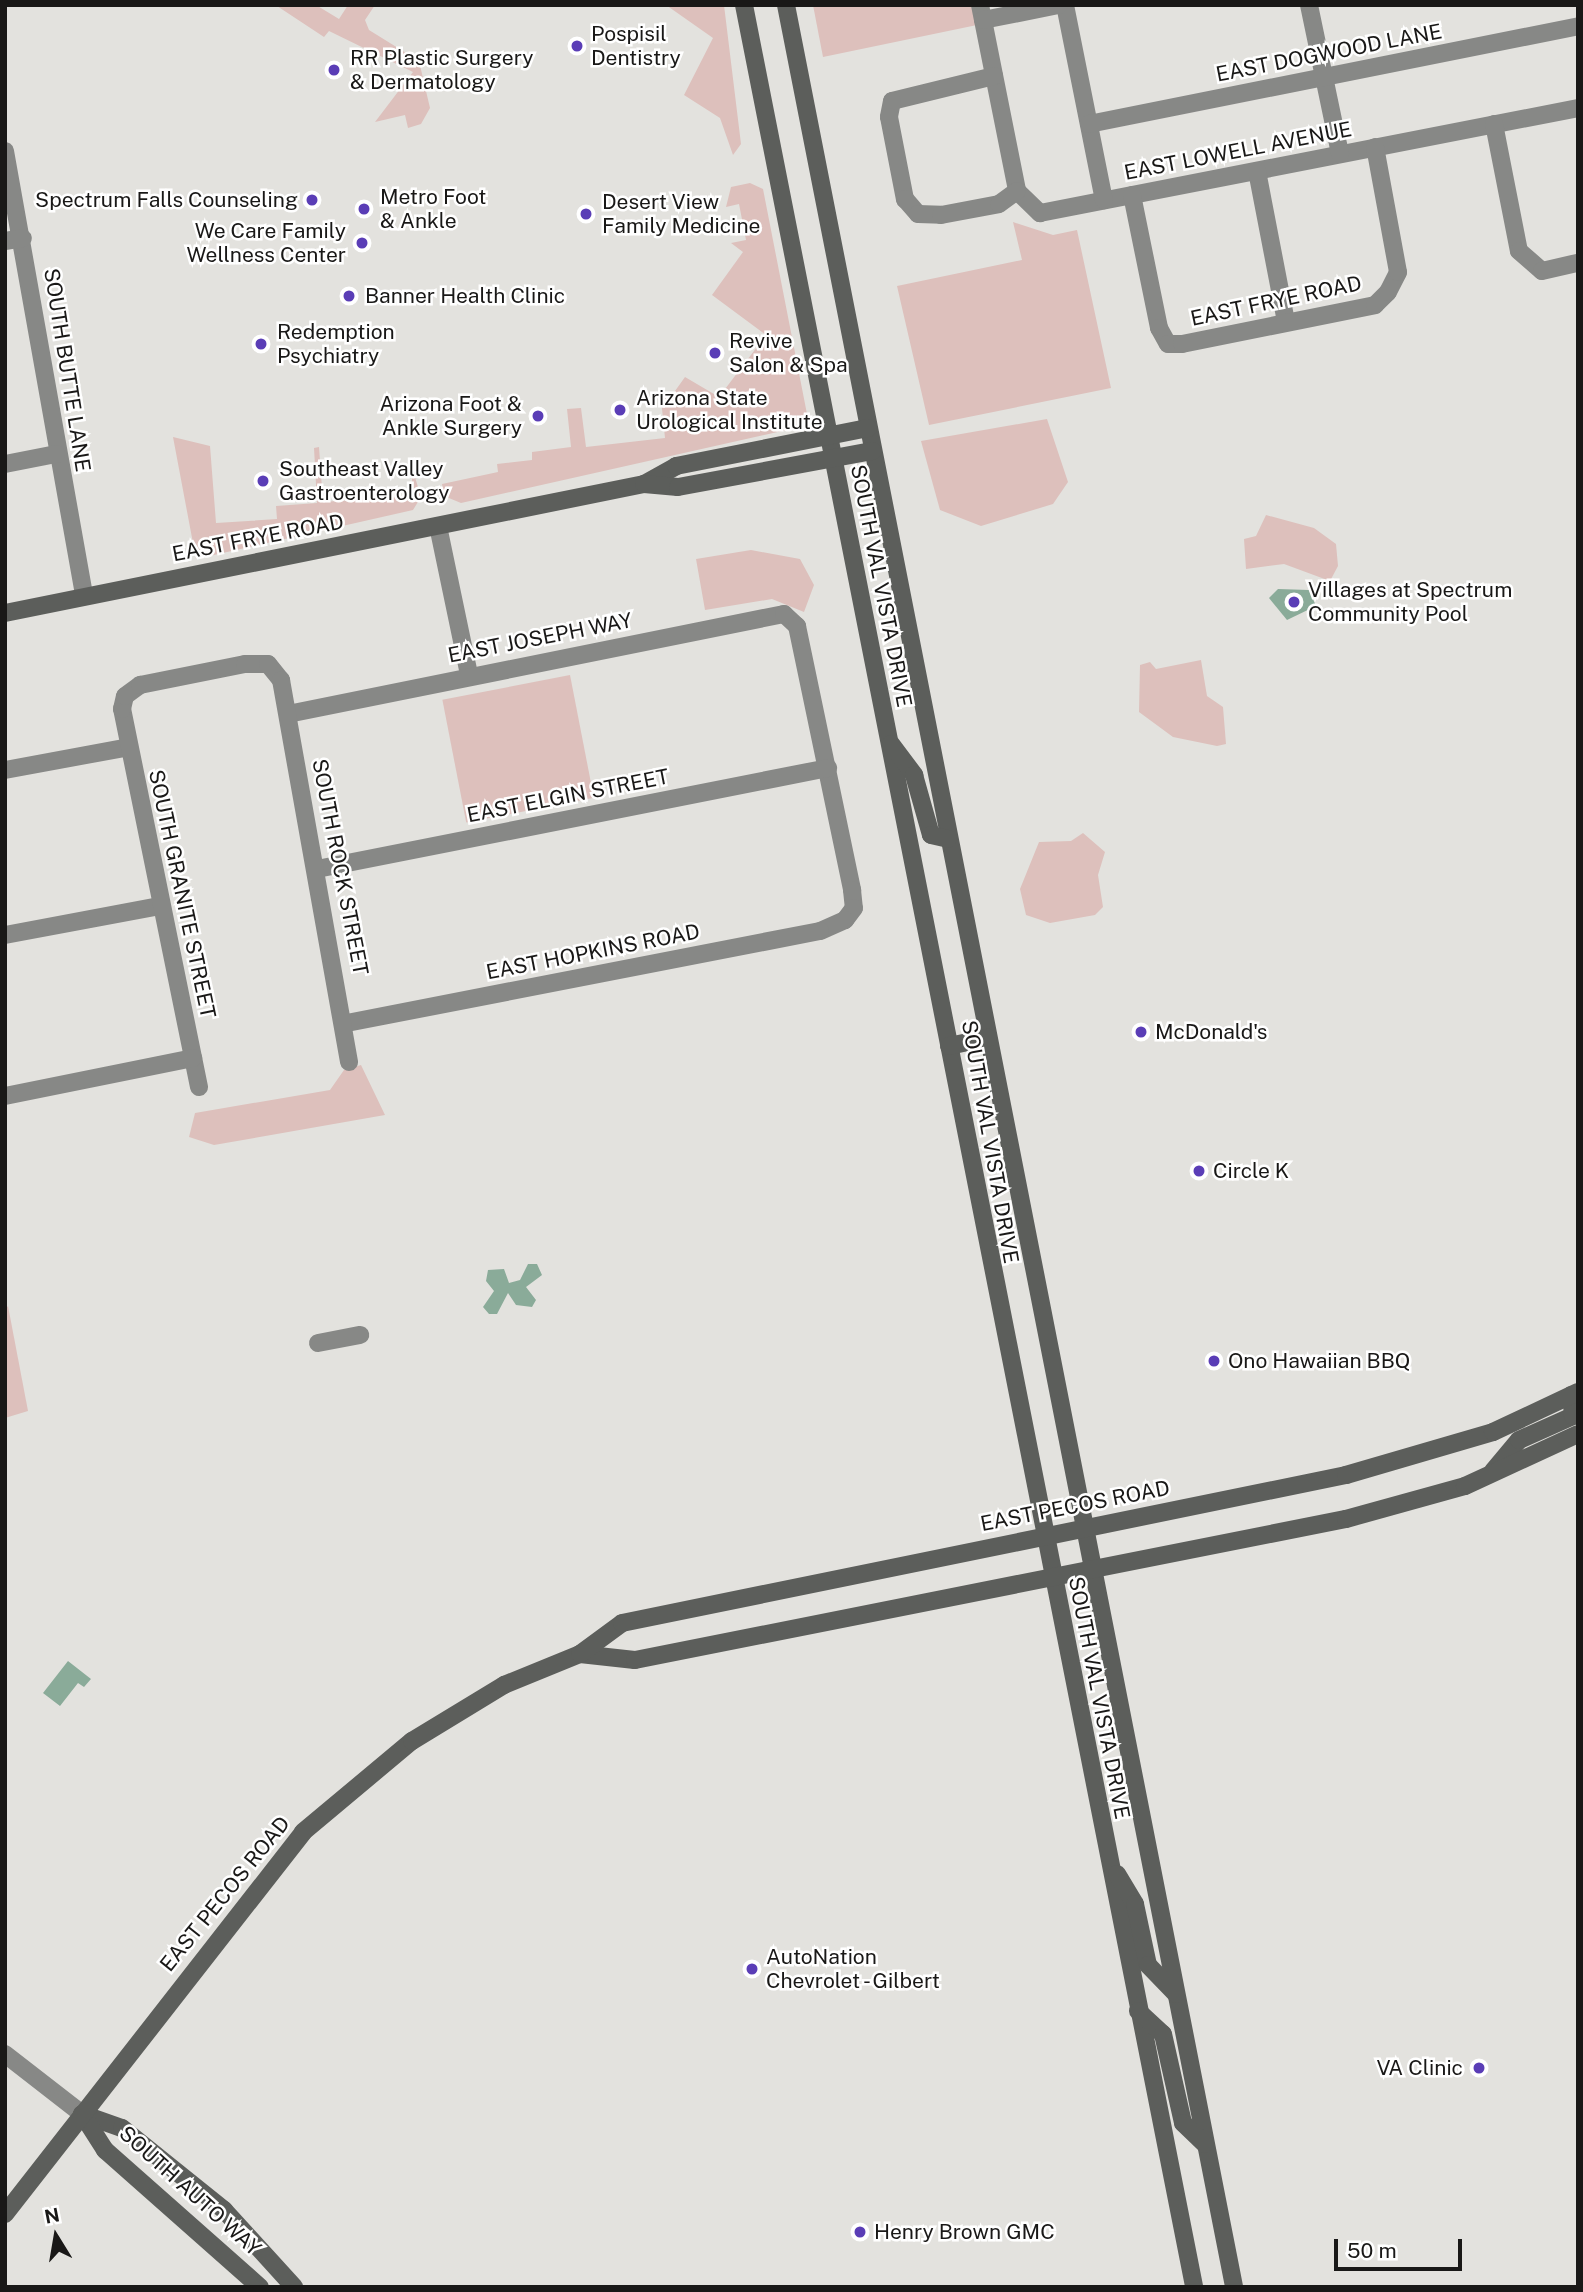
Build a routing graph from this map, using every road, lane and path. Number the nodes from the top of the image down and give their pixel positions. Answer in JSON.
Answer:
{"nodes":[{"id":1,"x":744,"y":5,"type":"edge"},
{"id":2,"x":786,"y":5,"type":"edge"},
{"id":3,"x":1059,"y":5,"type":"edge"},
{"id":4,"x":1065,"y":5,"type":"edge"},
{"id":5,"x":1309,"y":5,"type":"edge"},
{"id":6,"x":982,"y":13,"type":"edge"},
{"id":7,"x":1578,"y":26,"type":"edge"},
{"id":8,"x":994,"y":76,"type":"junction"},
{"id":9,"x":1323,"y":77,"type":"junction"},
{"id":10,"x":1578,"y":108,"type":"edge"},
{"id":11,"x":1089,"y":124,"type":"junction"},
{"id":12,"x":1493,"y":124,"type":"junction"},
{"id":13,"x":1375,"y":147,"type":"junction"},
{"id":14,"x":5,"y":151,"type":"edge"},
{"id":15,"x":1340,"y":154,"type":"junction"},
{"id":16,"x":1256,"y":171,"type":"junction"},
{"id":17,"x":1017,"y":191,"type":"junction"},
{"id":18,"x":1132,"y":195,"type":"junction"},
{"id":19,"x":1104,"y":200,"type":"junction"},
{"id":20,"x":14,"y":239,"type":"edge"},
{"id":21,"x":1578,"y":263,"type":"edge"},
{"id":22,"x":1286,"y":322,"type":"junction"},
{"id":23,"x":868,"y":428,"type":"junction"},
{"id":24,"x":829,"y":435,"type":"junction"},
{"id":25,"x":873,"y":451,"type":"junction"},
{"id":26,"x":56,"y":454,"type":"junction"},
{"id":27,"x":833,"y":458,"type":"junction"},
{"id":28,"x":5,"y":464,"type":"edge"},
{"id":29,"x":644,"y":484,"type":"junction"},
{"id":30,"x":438,"y":526,"type":"junction"},
{"id":31,"x":85,"y":596,"type":"junction"},
{"id":32,"x":5,"y":613,"type":"edge"},
{"id":33,"x":469,"y":675,"type":"junction"},
{"id":34,"x":122,"y":709,"type":"joint"},
{"id":35,"x":288,"y":714,"type":"junction"},
{"id":36,"x":886,"y":737,"type":"junction"},
{"id":37,"x":129,"y":747,"type":"junction"},
{"id":38,"x":828,"y":768,"type":"junction"},
{"id":39,"x":5,"y":770,"type":"edge"},
{"id":40,"x":948,"y":839,"type":"junction"},
{"id":41,"x":317,"y":869,"type":"junction"},
{"id":42,"x":160,"y":906,"type":"junction"},
{"id":43,"x":5,"y":935,"type":"edge"},
{"id":44,"x":346,"y":1023,"type":"junction"},
{"id":45,"x":988,"y":1038,"type":"junction"},
{"id":46,"x":949,"y":1046,"type":"junction"},
{"id":47,"x":193,"y":1058,"type":"junction"},
{"id":48,"x":349,"y":1062,"type":"dead end"},
{"id":49,"x":199,"y":1087,"type":"dead end"},
{"id":50,"x":5,"y":1096,"type":"edge"},
{"id":51,"x":360,"y":1335,"type":"dead end"},
{"id":52,"x":318,"y":1343,"type":"dead end"},
{"id":53,"x":1574,"y":1393,"type":"edge"},
{"id":54,"x":1578,"y":1434,"type":"edge"},
{"id":55,"x":1488,"y":1476,"type":"junction"},
{"id":56,"x":1089,"y":1527,"type":"junction"},
{"id":57,"x":1043,"y":1536,"type":"junction"},
{"id":58,"x":1098,"y":1569,"type":"junction"},
{"id":59,"x":1051,"y":1578,"type":"junction"},
{"id":60,"x":580,"y":1654,"type":"junction"},
{"id":61,"x":1109,"y":1862,"type":"junction"},
{"id":62,"x":1176,"y":1994,"type":"junction"},
{"id":63,"x":1138,"y":2011,"type":"junction"},
{"id":64,"x":5,"y":2054,"type":"edge"},
{"id":65,"x":82,"y":2114,"type":"junction"},
{"id":66,"x":1205,"y":2144,"type":"junction"},
{"id":67,"x":5,"y":2214,"type":"edge"},
{"id":68,"x":260,"y":2287,"type":"edge"},
{"id":69,"x":294,"y":2287,"type":"edge"},
{"id":70,"x":1194,"y":2287,"type":"edge"},
{"id":71,"x":1234,"y":2287,"type":"edge"}],
"edges":[{"from":1,"to":24,"type":"main road","name":"SOUTH VAL VISTA DRIVE"},
{"from":2,"to":23,"type":"main road","name":"SOUTH VAL VISTA DRIVE"},
{"from":3,"to":6,"type":"street"},
{"from":4,"to":11,"type":"street"},
{"from":5,"to":9,"type":"street"},
{"from":6,"to":8,"type":"street"},
{"from":7,"to":9,"type":"street","name":"EAST DOGWOOD LANE"},
{"from":8,"to":17,"type":"street"},
{"from":8,"to":17,"type":"street"},
{"from":9,"to":11,"type":"street","name":"EAST DOGWOOD LANE"},
{"from":9,"to":15,"type":"street"},
{"from":10,"to":12,"type":"street","name":"EAST LOWELL AVENUE"},
{"from":11,"to":19,"type":"street"},
{"from":12,"to":13,"type":"street","name":"EAST LOWELL AVENUE"},
{"from":12,"to":21,"type":"street"},
{"from":13,"to":15,"type":"street","name":"EAST LOWELL AVENUE"},
{"from":13,"to":22,"type":"street","name":"EAST FRYE ROAD"},
{"from":14,"to":20,"type":"street","name":"SOUTH BUTTE LANE"},
{"from":15,"to":16,"type":"street","name":"EAST LOWELL AVENUE"},
{"from":16,"to":18,"type":"street","name":"EAST LOWELL AVENUE"},
{"from":16,"to":22,"type":"street"},
{"from":17,"to":19,"type":"street","name":"EAST LOWELL AVENUE"},
{"from":18,"to":19,"type":"street","name":"EAST LOWELL AVENUE"},
{"from":18,"to":22,"type":"street","name":"EAST FRYE ROAD"},
{"from":20,"to":26,"type":"street","name":"SOUTH BUTTE LANE"},
{"from":23,"to":24,"type":"main road","name":"EAST FRYE ROAD"},
{"from":23,"to":25,"type":"main road","name":"SOUTH VAL VISTA DRIVE"},
{"from":24,"to":27,"type":"main road","name":"SOUTH VAL VISTA DRIVE"},
{"from":24,"to":29,"type":"main road","name":"EAST FRYE ROAD"},
{"from":25,"to":27,"type":"main road","name":"EAST FRYE ROAD"},
{"from":25,"to":40,"type":"main road","name":"SOUTH VAL VISTA DRIVE"},
{"from":26,"to":28,"type":"street"},
{"from":26,"to":31,"type":"street","name":"SOUTH BUTTE LANE"},
{"from":27,"to":29,"type":"main road","name":"EAST FRYE ROAD"},
{"from":27,"to":36,"type":"main road","name":"SOUTH VAL VISTA DRIVE"},
{"from":29,"to":30,"type":"main road","name":"EAST FRYE ROAD"},
{"from":30,"to":31,"type":"main road","name":"EAST FRYE ROAD"},
{"from":30,"to":33,"type":"street"},
{"from":31,"to":32,"type":"main road","name":"EAST FRYE ROAD"},
{"from":33,"to":35,"type":"street","name":"EAST JOSEPH WAY"},
{"from":33,"to":38,"type":"street","name":"EAST JOSEPH WAY"},
{"from":34,"to":35,"type":"street","name":"SOUTH ROCK STREET"},
{"from":34,"to":37,"type":"street","name":"SOUTH GRANITE STREET"},
{"from":35,"to":41,"type":"street","name":"SOUTH ROCK STREET"},
{"from":36,"to":40,"type":"main road"},
{"from":36,"to":46,"type":"main road","name":"SOUTH VAL VISTA DRIVE"},
{"from":37,"to":39,"type":"street"},
{"from":37,"to":42,"type":"street","name":"SOUTH GRANITE STREET"},
{"from":38,"to":41,"type":"street","name":"EAST ELGIN STREET"},
{"from":38,"to":44,"type":"street","name":"EAST HOPKINS ROAD"},
{"from":40,"to":45,"type":"main road","name":"SOUTH VAL VISTA DRIVE"},
{"from":41,"to":44,"type":"street","name":"SOUTH ROCK STREET"},
{"from":42,"to":43,"type":"street"},
{"from":42,"to":47,"type":"street","name":"SOUTH GRANITE STREET"},
{"from":44,"to":48,"type":"street","name":"SOUTH ROCK STREET"},
{"from":45,"to":46,"type":"main road"},
{"from":45,"to":56,"type":"main road","name":"SOUTH VAL VISTA DRIVE"},
{"from":46,"to":57,"type":"main road","name":"SOUTH VAL VISTA DRIVE"},
{"from":47,"to":49,"type":"street","name":"SOUTH GRANITE STREET"},
{"from":47,"to":50,"type":"street"},
{"from":51,"to":52,"type":"street"},
{"from":53,"to":55,"type":"main road"},
{"from":53,"to":56,"type":"main road","name":"EAST PECOS ROAD"},
{"from":54,"to":55,"type":"main road"},
{"from":55,"to":58,"type":"main road"},
{"from":56,"to":57,"type":"main road","name":"EAST PECOS ROAD"},
{"from":56,"to":58,"type":"main road","name":"SOUTH VAL VISTA DRIVE"},
{"from":57,"to":59,"type":"main road","name":"SOUTH VAL VISTA DRIVE"},
{"from":57,"to":60,"type":"main road","name":"EAST PECOS ROAD"},
{"from":58,"to":59,"type":"main road"},
{"from":58,"to":62,"type":"main road","name":"SOUTH VAL VISTA DRIVE"},
{"from":59,"to":60,"type":"main road"},
{"from":59,"to":61,"type":"main road","name":"SOUTH VAL VISTA DRIVE"},
{"from":60,"to":65,"type":"main road","name":"EAST PECOS ROAD"},
{"from":61,"to":62,"type":"main road"},
{"from":61,"to":63,"type":"main road","name":"SOUTH VAL VISTA DRIVE"},
{"from":62,"to":66,"type":"main road","name":"SOUTH VAL VISTA DRIVE"},
{"from":63,"to":66,"type":"main road"},
{"from":63,"to":70,"type":"main road","name":"SOUTH VAL VISTA DRIVE"},
{"from":64,"to":65,"type":"street"},
{"from":65,"to":67,"type":"main road","name":"EAST PECOS ROAD"},
{"from":65,"to":68,"type":"main road","name":"SOUTH AUTO WAY"},
{"from":65,"to":69,"type":"main road","name":"SOUTH AUTO WAY"},
{"from":66,"to":71,"type":"main road","name":"SOUTH VAL VISTA DRIVE"}]}
